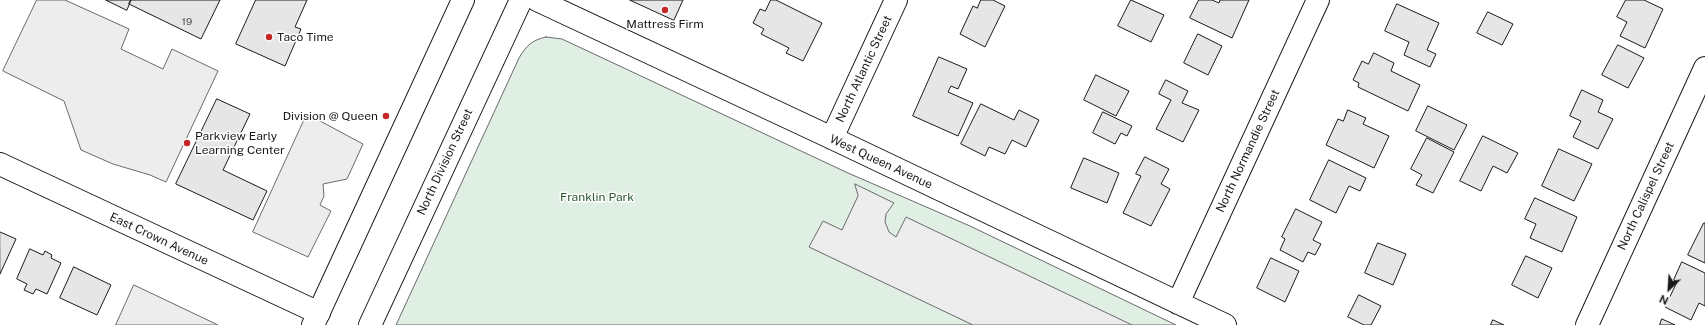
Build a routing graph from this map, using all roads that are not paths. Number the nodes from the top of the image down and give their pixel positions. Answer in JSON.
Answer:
{"nodes":[{"id":1,"x":463,"y":0,"type":"edge"},
{"id":2,"x":521,"y":0,"type":"edge"},
{"id":3,"x":537,"y":0,"type":"edge"},
{"id":4,"x":896,"y":0,"type":"edge"},
{"id":5,"x":1318,"y":0,"type":"edge"},
{"id":6,"x":1705,"y":68,"type":"edge"},
{"id":7,"x":832,"y":138,"type":"junction"},
{"id":8,"x":0,"y":164,"type":"edge"},
{"id":9,"x":1178,"y":303,"type":"junction"},
{"id":10,"x":316,"y":319,"type":"edge"},
{"id":11,"x":370,"y":325,"type":"edge"},
{"id":12,"x":1225,"y":325,"type":"edge"},
{"id":13,"x":1587,"y":325,"type":"edge"}],
"edges":[{"from":1,"to":10,"type":"street"},
{"from":2,"to":11,"type":"street","name":"North Division Street"},
{"from":3,"to":7,"type":"street","name":"West Queen Avenue"},
{"from":4,"to":7,"type":"street","name":"North Atlantic Street"},
{"from":5,"to":9,"type":"street","name":"North Normandie Street"},
{"from":6,"to":13,"type":"street","name":"North Calispel Street"},
{"from":7,"to":9,"type":"street","name":"West Queen Avenue"},
{"from":8,"to":10,"type":"street","name":"East Crown Avenue"},
{"from":9,"to":12,"type":"street","name":"West Queen Avenue"}]}
